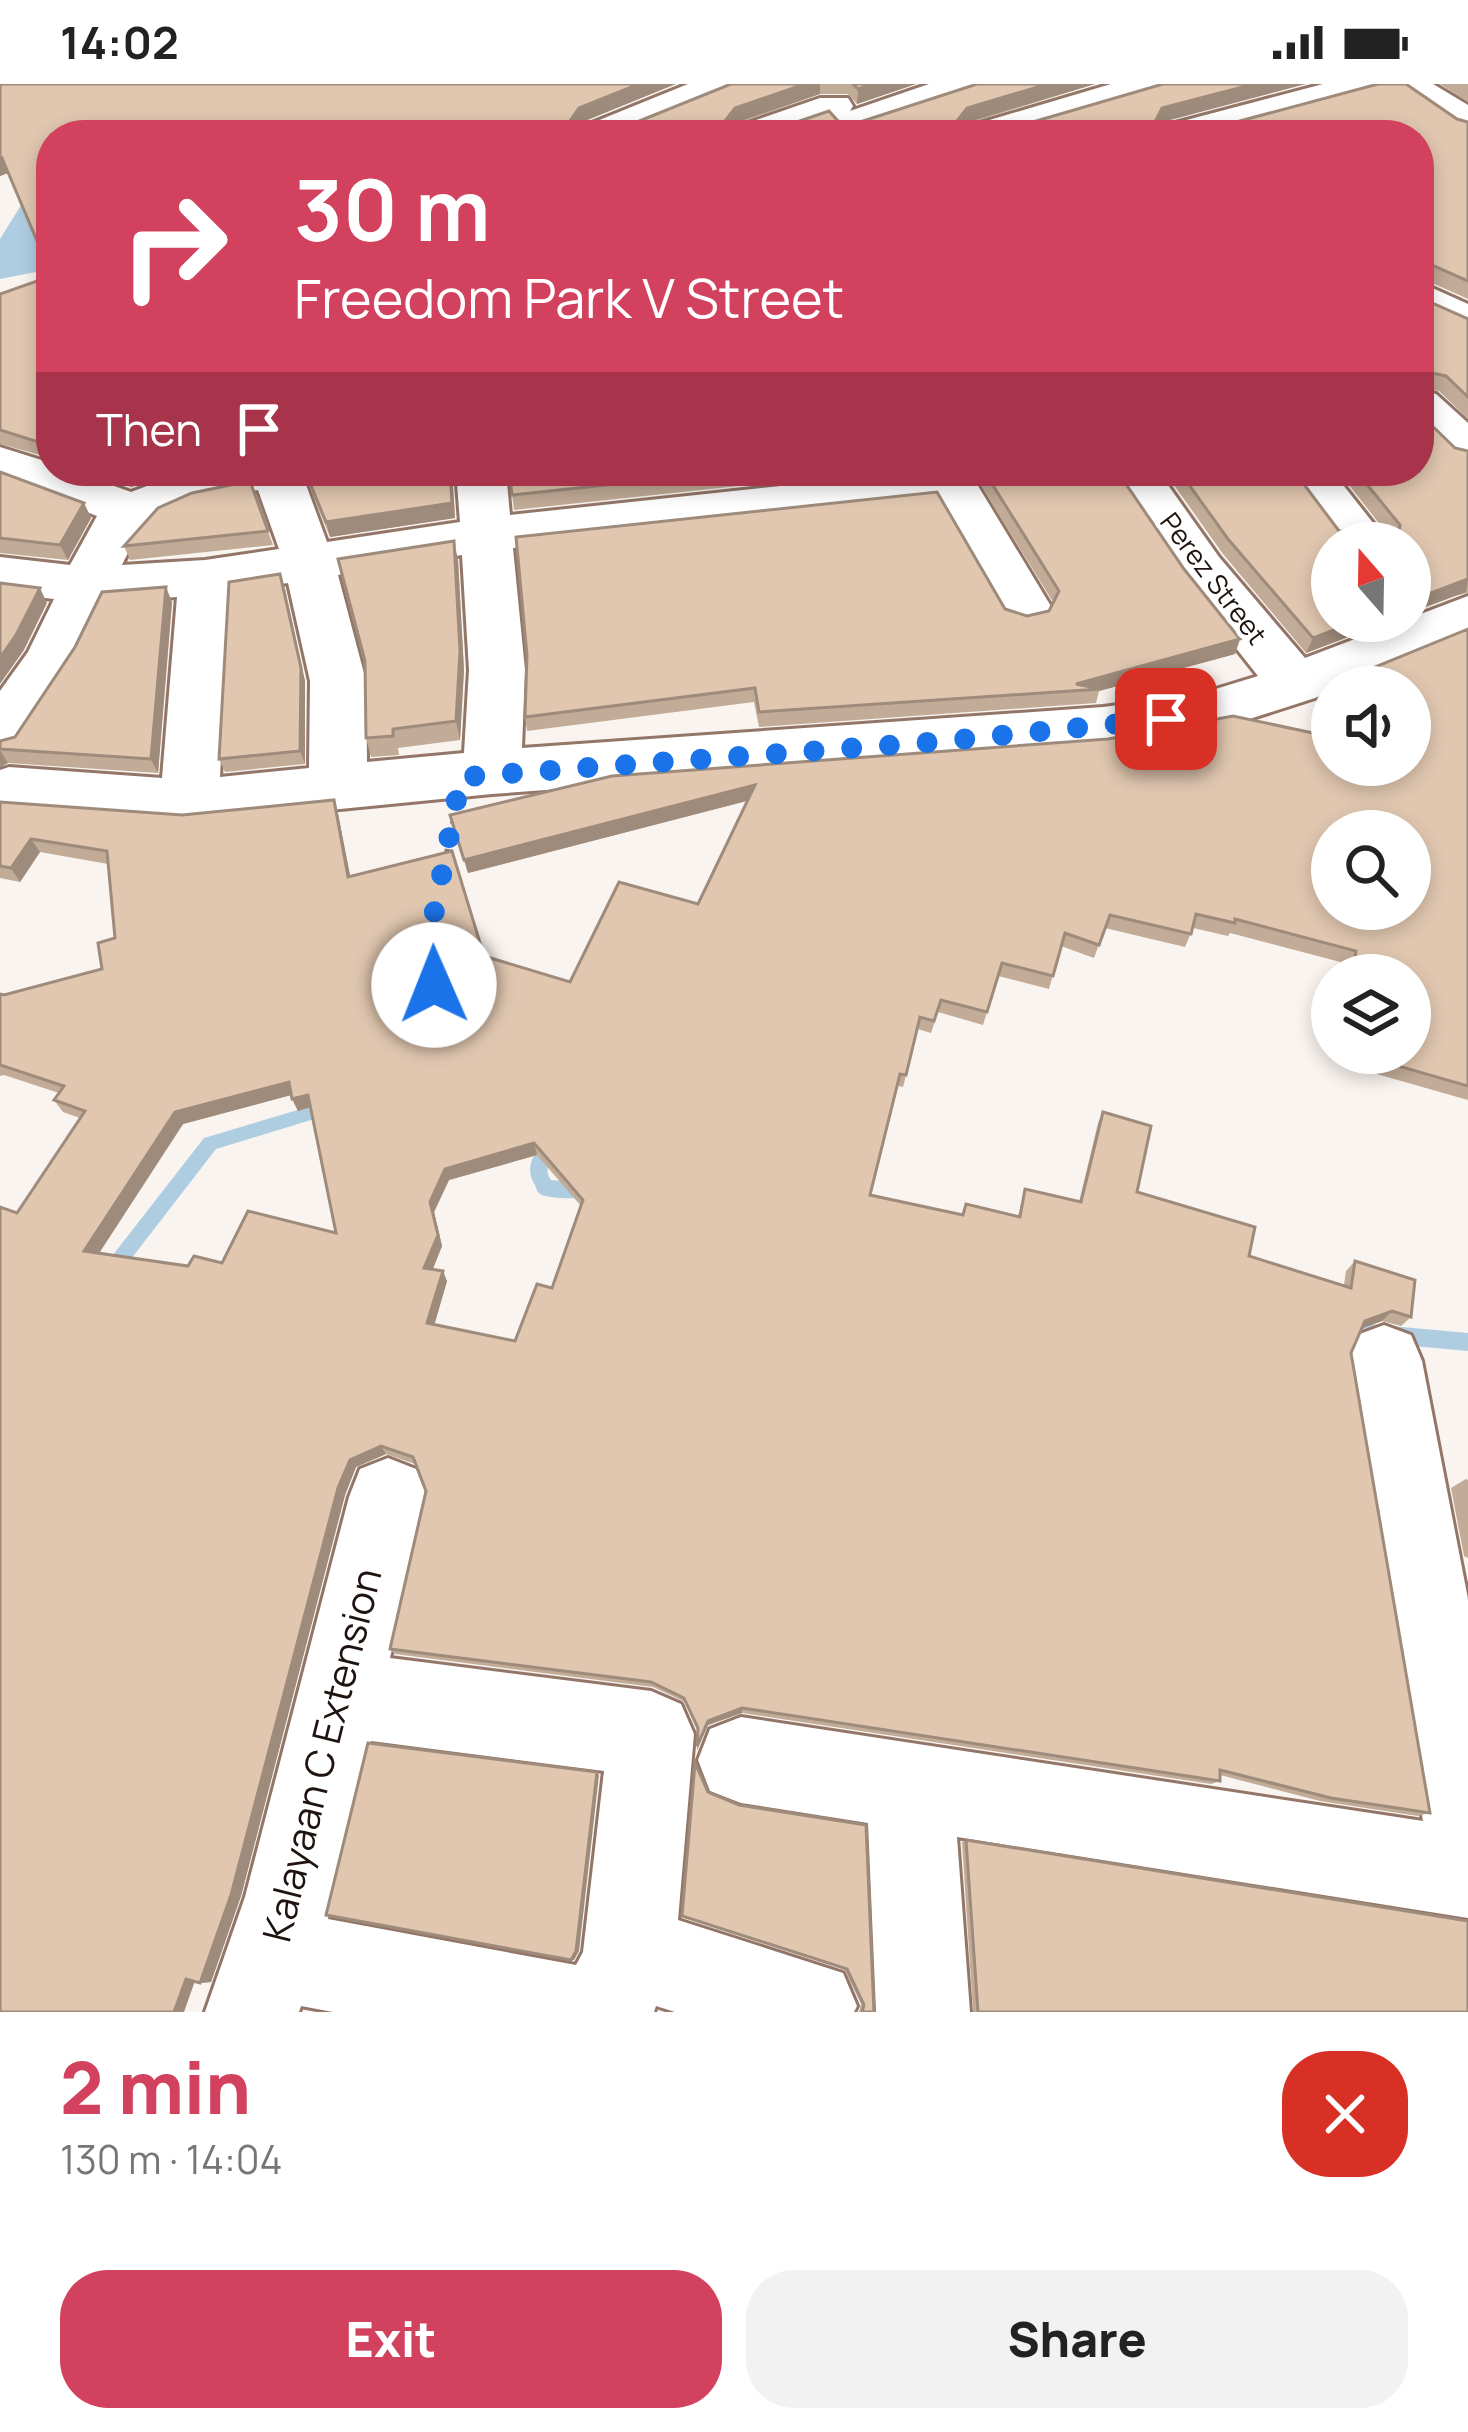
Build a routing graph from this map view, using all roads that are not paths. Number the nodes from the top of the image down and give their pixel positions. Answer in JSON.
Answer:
{"nodes":[{"id":1,"x":722,"y":84,"type":"edge"},
{"id":2,"x":968,"y":84,"type":"edge"},
{"id":3,"x":1406,"y":84,"type":"edge"},
{"id":4,"x":1134,"y":86,"type":"edge"},
{"id":5,"x":1338,"y":88,"type":"edge"},
{"id":6,"x":841,"y":112,"type":"edge"},
{"id":7,"x":633,"y":120,"type":"edge"},
{"id":8,"x":809,"y":120,"type":"edge"},
{"id":9,"x":1027,"y":120,"type":"edge"},
{"id":10,"x":1164,"y":120,"type":"edge"},
{"id":11,"x":1226,"y":120,"type":"edge"},
{"id":12,"x":1468,"y":122,"type":"edge"},
{"id":13,"x":1434,"y":303,"type":"edge"},
{"id":14,"x":1468,"y":322,"type":"edge"},
{"id":15,"x":1434,"y":417,"type":"edge"},
{"id":16,"x":36,"y":443,"type":"edge"},
{"id":17,"x":1468,"y":448,"type":"edge"},
{"id":18,"x":0,"y":459,"type":"edge"},
{"id":19,"x":36,"y":473,"type":"edge"},
{"id":20,"x":69,"y":486,"type":"edge"},
{"id":21,"x":192,"y":486,"type":"edge"},
{"id":22,"x":280,"y":486,"type":"edge"},
{"id":23,"x":483,"y":486,"type":"edge"},
{"id":24,"x":882,"y":486,"type":"edge"},
{"id":25,"x":953,"y":486,"type":"edge"},
{"id":26,"x":1143,"y":486,"type":"edge"},
{"id":27,"x":1318,"y":486,"type":"edge"},
{"id":28,"x":133,"y":511,"type":"junction"},
{"id":29,"x":1346,"y":522,"type":"edge"},
{"id":30,"x":489,"y":534,"type":"junction"},
{"id":31,"x":309,"y":562,"type":"junction"},
{"id":32,"x":0,"y":575,"type":"edge"},
{"id":33,"x":206,"y":578,"type":"junction"},
{"id":34,"x":85,"y":585,"type":"junction"},
{"id":35,"x":1025,"y":608,"type":"dead end"},
{"id":36,"x":1444,"y":630,"type":"edge"},
{"id":37,"x":1295,"y":684,"type":"junction"},
{"id":38,"x":477,"y":775,"type":"junction"},
{"id":39,"x":2,"y":787,"type":"edge"},
{"id":40,"x":338,"y":788,"type":"junction"},
{"id":41,"x":189,"y":802,"type":"junction"},
{"id":42,"x":1384,"y":1361,"type":"dead end"},
{"id":43,"x":388,"y":1496,"type":"dead end"},
{"id":44,"x":339,"y":1694,"type":"junction"},
{"id":45,"x":741,"y":1760,"type":"dead end"},
{"id":46,"x":910,"y":1785,"type":"junction"},
{"id":47,"x":1468,"y":1825,"type":"edge"},
{"id":48,"x":1468,"y":1873,"type":"edge"},
{"id":49,"x":261,"y":1983,"type":"edge"},
{"id":50,"x":599,"y":1992,"type":"edge"},
{"id":51,"x":810,"y":2006,"type":"dead end"},
{"id":52,"x":922,"y":2012,"type":"edge"}],
"edges":[{"from":1,"to":7,"type":"street"},
{"from":2,"to":6,"type":"street"},
{"from":3,"to":12,"type":"street"},
{"from":4,"to":9,"type":"street"},
{"from":4,"to":10,"type":"street"},
{"from":5,"to":11,"type":"street"},
{"from":6,"to":8,"type":"street"},
{"from":13,"to":14,"type":"street"},
{"from":15,"to":17,"type":"street"},
{"from":16,"to":18,"type":"street"},
{"from":18,"to":19,"type":"street"},
{"from":20,"to":28,"type":"street"},
{"from":21,"to":28,"type":"street"},
{"from":22,"to":31,"type":"street"},
{"from":23,"to":30,"type":"street"},
{"from":24,"to":30,"type":"street"},
{"from":25,"to":35,"type":"street"},
{"from":26,"to":37,"type":"street","name":"Perez Street"},
{"from":27,"to":29,"type":"street"},
{"from":28,"to":34,"type":"street"},
{"from":30,"to":31,"type":"street"},
{"from":30,"to":38,"type":"street"},
{"from":31,"to":33,"type":"street"},
{"from":31,"to":40,"type":"street"},
{"from":32,"to":34,"type":"street"},
{"from":33,"to":34,"type":"street"},
{"from":33,"to":41,"type":"street"},
{"from":34,"to":39,"type":"street"},
{"from":36,"to":37,"type":"street"},
{"from":37,"to":38,"type":"street"},
{"from":38,"to":40,"type":"street"},
{"from":39,"to":41,"type":"street"},
{"from":40,"to":41,"type":"street"},
{"from":42,"to":47,"type":"street"},
{"from":43,"to":44,"type":"street","name":"Kalayaan C Extension"},
{"from":44,"to":49,"type":"street","name":"Kalayaan C Extension"},
{"from":44,"to":50,"type":"street"},
{"from":45,"to":46,"type":"street"},
{"from":46,"to":48,"type":"street"},
{"from":46,"to":52,"type":"street"},
{"from":49,"to":50,"type":"street"},
{"from":50,"to":51,"type":"street"}]}
